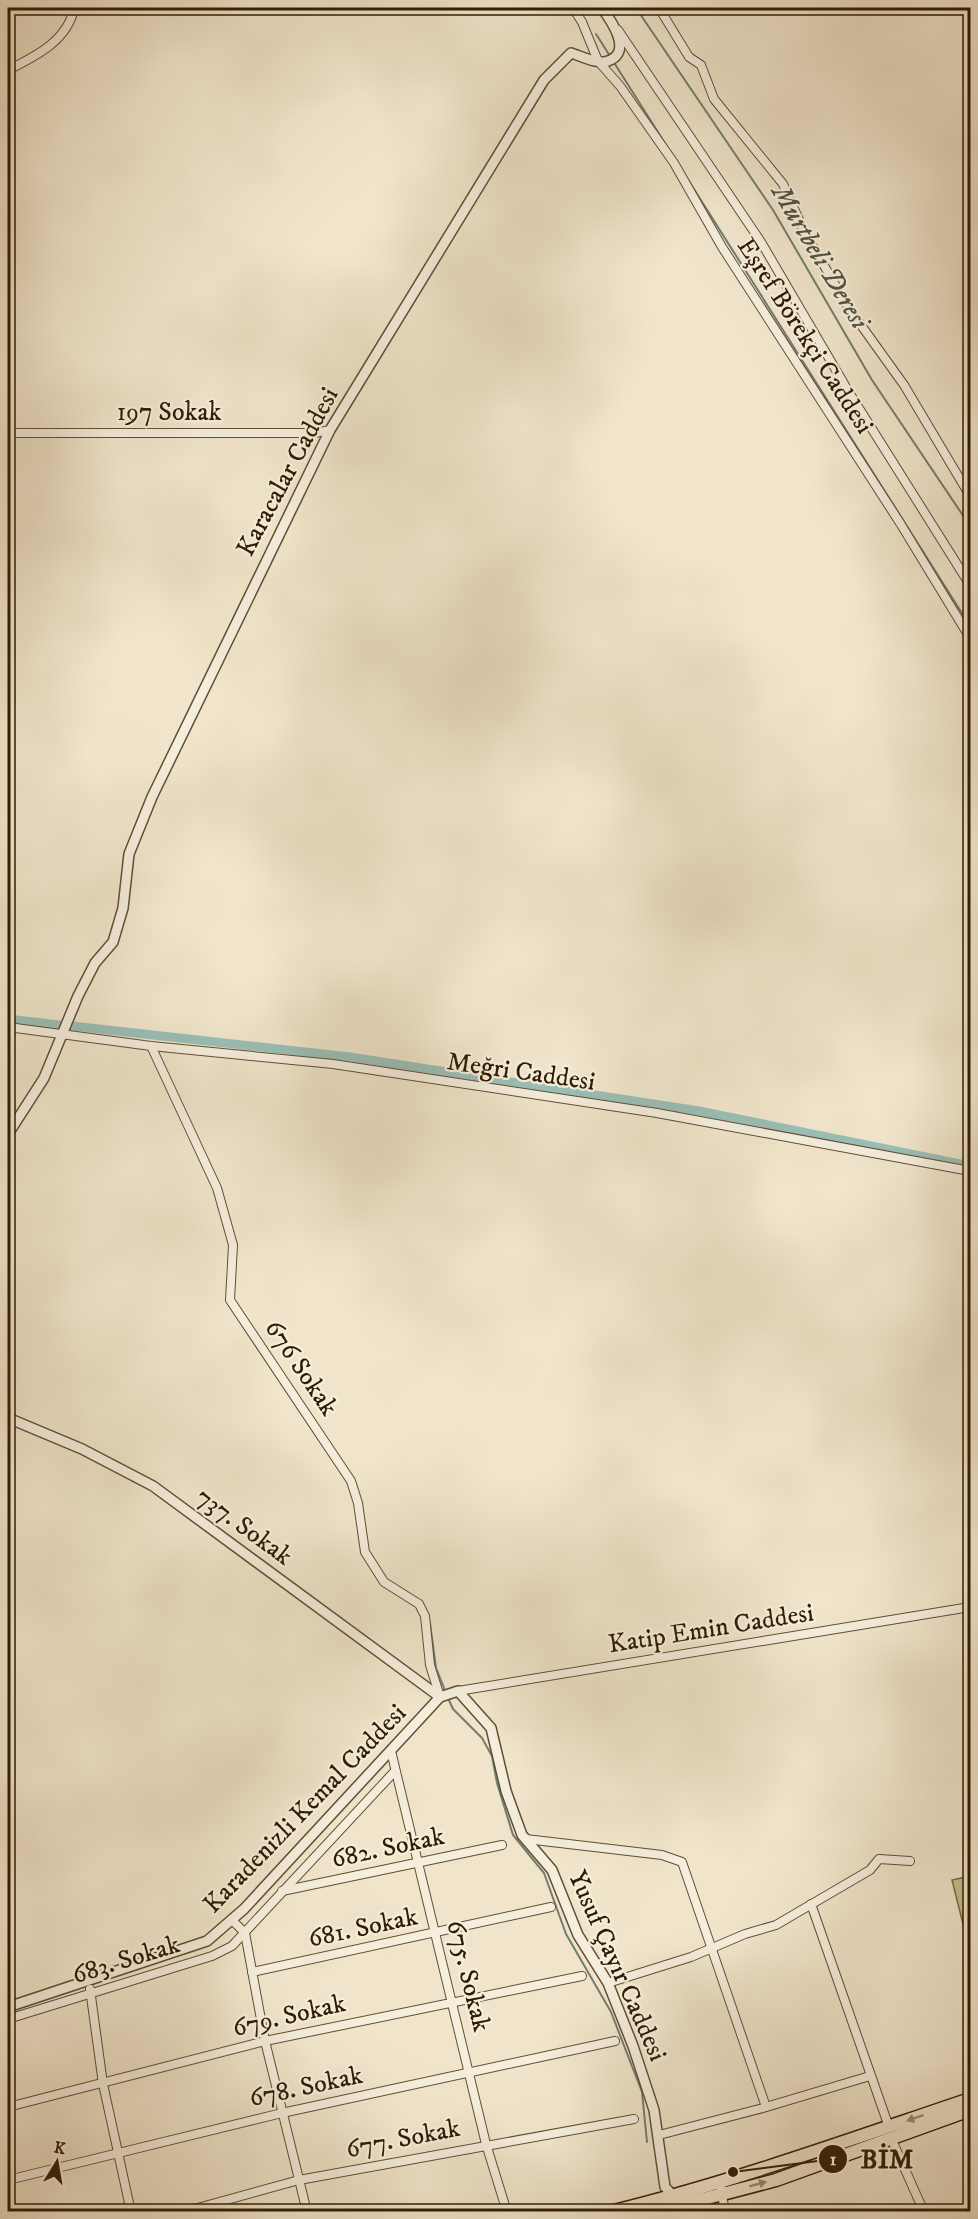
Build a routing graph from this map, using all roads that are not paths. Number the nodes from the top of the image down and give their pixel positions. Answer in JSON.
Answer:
{"nodes":[{"id":1,"x":74,"y":8,"type":"edge"},
{"id":2,"x":573,"y":8,"type":"edge"},
{"id":3,"x":602,"y":8,"type":"edge"},
{"id":4,"x":659,"y":8,"type":"edge"},
{"id":5,"x":618,"y":30,"type":"junction"},
{"id":6,"x":607,"y":59,"type":"junction"},
{"id":7,"x":8,"y":70,"type":"edge"},
{"id":8,"x":330,"y":430,"type":"junction"},
{"id":9,"x":8,"y":433,"type":"edge"},
{"id":10,"x":970,"y":495,"type":"edge"},
{"id":11,"x":970,"y":585,"type":"edge"},
{"id":12,"x":970,"y":638,"type":"edge"},
{"id":13,"x":8,"y":1027,"type":"edge"},
{"id":14,"x":64,"y":1033,"type":"junction"},
{"id":15,"x":151,"y":1046,"type":"junction"},
{"id":16,"x":8,"y":1134,"type":"edge"},
{"id":17,"x":970,"y":1171,"type":"edge"},
{"id":18,"x":8,"y":1418,"type":"edge"},
{"id":19,"x":970,"y":1607,"type":"edge"},
{"id":20,"x":448,"y":1695,"type":"junction"},
{"id":21,"x":391,"y":1750,"type":"junction"},
{"id":22,"x":395,"y":1771,"type":"junction"},
{"id":23,"x":526,"y":1839,"type":"junction"},
{"id":24,"x":502,"y":1845,"type":"dead end"},
{"id":25,"x":910,"y":1861,"type":"dead end"},
{"id":26,"x":419,"y":1863,"type":"junction"},
{"id":27,"x":282,"y":1891,"type":"junction"},
{"id":28,"x":812,"y":1904,"type":"junction"},
{"id":29,"x":552,"y":1907,"type":"dead end"},
{"id":30,"x":232,"y":1920,"type":"junction"},
{"id":31,"x":245,"y":1933,"type":"junction"},
{"id":32,"x":436,"y":1934,"type":"junction"},
{"id":33,"x":713,"y":1948,"type":"junction"},
{"id":34,"x":252,"y":1972,"type":"junction"},
{"id":35,"x":582,"y":1976,"type":"dead end"},
{"id":36,"x":608,"y":1983,"type":"junction"},
{"id":37,"x":90,"y":1986,"type":"junction"},
{"id":38,"x":453,"y":2002,"type":"junction"},
{"id":39,"x":8,"y":2007,"type":"edge"},
{"id":40,"x":8,"y":2019,"type":"edge"},
{"id":41,"x":265,"y":2041,"type":"junction"},
{"id":42,"x":615,"y":2041,"type":"dead end"},
{"id":43,"x":470,"y":2073,"type":"junction"},
{"id":44,"x":870,"y":2076,"type":"junction"},
{"id":45,"x":104,"y":2084,"type":"junction"},
{"id":46,"x":970,"y":2099,"type":"edge"},
{"id":47,"x":8,"y":2107,"type":"edge"},
{"id":48,"x":766,"y":2107,"type":"junction"},
{"id":49,"x":970,"y":2110,"type":"edge"},
{"id":50,"x":282,"y":2113,"type":"junction"},
{"id":51,"x":634,"y":2120,"type":"dead end"},
{"id":52,"x":890,"y":2132,"type":"junction"},
{"id":53,"x":659,"y":2135,"type":"junction"},
{"id":54,"x":486,"y":2144,"type":"junction"},
{"id":55,"x":117,"y":2153,"type":"junction"},
{"id":56,"x":8,"y":2180,"type":"edge"},
{"id":57,"x":299,"y":2180,"type":"junction"},
{"id":58,"x":722,"y":2188,"type":"junction"},
{"id":59,"x":678,"y":2201,"type":"junction"},
{"id":60,"x":506,"y":2210,"type":"edge"},
{"id":61,"x":131,"y":2211,"type":"edge"},
{"id":62,"x":183,"y":2211,"type":"edge"},
{"id":63,"x":307,"y":2211,"type":"edge"},
{"id":64,"x":491,"y":2211,"type":"edge"},
{"id":65,"x":610,"y":2211,"type":"edge"},
{"id":66,"x":654,"y":2211,"type":"edge"},
{"id":67,"x":694,"y":2211,"type":"edge"},
{"id":68,"x":725,"y":2211,"type":"edge"},
{"id":69,"x":924,"y":2211,"type":"edge"}],
"edges":[{"from":1,"to":7,"type":"street"},
{"from":2,"to":6,"type":"street","name":"Eşref Börekçi Caddesi"},
{"from":3,"to":5,"type":"street"},
{"from":4,"to":10,"type":"street"},
{"from":5,"to":6,"type":"street"},
{"from":5,"to":11,"type":"street"},
{"from":6,"to":8,"type":"street","name":"Karacalar Caddesi"},
{"from":6,"to":12,"type":"street","name":"Eşref Börekçi Caddesi"},
{"from":8,"to":9,"type":"street","name":"197 Sokak"},
{"from":8,"to":14,"type":"street","name":"Karacalar Caddesi"},
{"from":13,"to":14,"type":"street","name":"Meğri Caddesi"},
{"from":14,"to":15,"type":"street","name":"Meğri Caddesi"},
{"from":14,"to":16,"type":"street","name":"Karacalar Caddesi"},
{"from":15,"to":17,"type":"street","name":"Meğri Caddesi"},
{"from":15,"to":20,"type":"street","name":"676 Sokak"},
{"from":18,"to":20,"type":"street","name":"737. Sokak"},
{"from":19,"to":20,"type":"street","name":"Katip Emin Caddesi"},
{"from":20,"to":21,"type":"street","name":"Karadenizli Kemal Caddesi"},
{"from":20,"to":23,"type":"street","name":"Yusuf Çayır Caddesi"},
{"from":21,"to":22,"type":"street","name":"675. Sokak"},
{"from":21,"to":30,"type":"street","name":"Karadenizli Kemal Caddesi"},
{"from":22,"to":26,"type":"street","name":"675. Sokak"},
{"from":22,"to":27,"type":"street","name":"683. Sokak"},
{"from":23,"to":33,"type":"street"},
{"from":23,"to":36,"type":"street","name":"Yusuf Çayır Caddesi"},
{"from":24,"to":26,"type":"street","name":"682. Sokak"},
{"from":25,"to":28,"type":"street"},
{"from":26,"to":27,"type":"street","name":"682. Sokak"},
{"from":26,"to":32,"type":"street","name":"675. Sokak"},
{"from":27,"to":31,"type":"street","name":"683. Sokak"},
{"from":28,"to":33,"type":"street"},
{"from":28,"to":44,"type":"street"},
{"from":29,"to":32,"type":"street","name":"681. Sokak"},
{"from":30,"to":31,"type":"street"},
{"from":30,"to":37,"type":"street","name":"Karadenizli Kemal Caddesi"},
{"from":31,"to":34,"type":"street"},
{"from":31,"to":37,"type":"street","name":"683. Sokak"},
{"from":32,"to":34,"type":"street","name":"681. Sokak"},
{"from":32,"to":38,"type":"street","name":"675. Sokak"},
{"from":33,"to":36,"type":"street"},
{"from":33,"to":48,"type":"street"},
{"from":34,"to":41,"type":"street"},
{"from":35,"to":38,"type":"street","name":"679. Sokak"},
{"from":36,"to":53,"type":"street","name":"Yusuf Çayır Caddesi"},
{"from":37,"to":39,"type":"street","name":"Karadenizli Kemal Caddesi"},
{"from":37,"to":40,"type":"street","name":"683. Sokak"},
{"from":37,"to":45,"type":"street"},
{"from":38,"to":41,"type":"street","name":"679. Sokak"},
{"from":38,"to":43,"type":"street","name":"675. Sokak"},
{"from":41,"to":45,"type":"street","name":"679. Sokak"},
{"from":41,"to":50,"type":"street"},
{"from":42,"to":43,"type":"street","name":"678. Sokak"},
{"from":43,"to":50,"type":"street","name":"678. Sokak"},
{"from":43,"to":54,"type":"street","name":"675. Sokak"},
{"from":44,"to":48,"type":"street"},
{"from":44,"to":52,"type":"street"},
{"from":45,"to":47,"type":"street","name":"679. Sokak"},
{"from":45,"to":55,"type":"street"},
{"from":46,"to":52,"type":"main road","one_way":true},
{"from":48,"to":53,"type":"street"},
{"from":49,"to":52,"type":"main road"},
{"from":50,"to":55,"type":"street","name":"678. Sokak"},
{"from":50,"to":57,"type":"street"},
{"from":51,"to":54,"type":"street","name":"677. Sokak"},
{"from":52,"to":58,"type":"main road"},
{"from":52,"to":69,"type":"street"},
{"from":53,"to":59,"type":"street","name":"Yusuf Çayır Caddesi"},
{"from":54,"to":57,"type":"street","name":"677. Sokak"},
{"from":54,"to":60,"type":"street","name":"675. Sokak"},
{"from":55,"to":56,"type":"street","name":"678. Sokak"},
{"from":55,"to":61,"type":"street"},
{"from":57,"to":62,"type":"street","name":"677. Sokak"},
{"from":57,"to":63,"type":"street"},
{"from":58,"to":59,"type":"main road"},
{"from":58,"to":68,"type":"street"},
{"from":59,"to":65,"type":"main road"},
{"from":59,"to":66,"type":"main road"},
{"from":59,"to":67,"type":"street"},
{"from":60,"to":64,"type":"street"}]}
